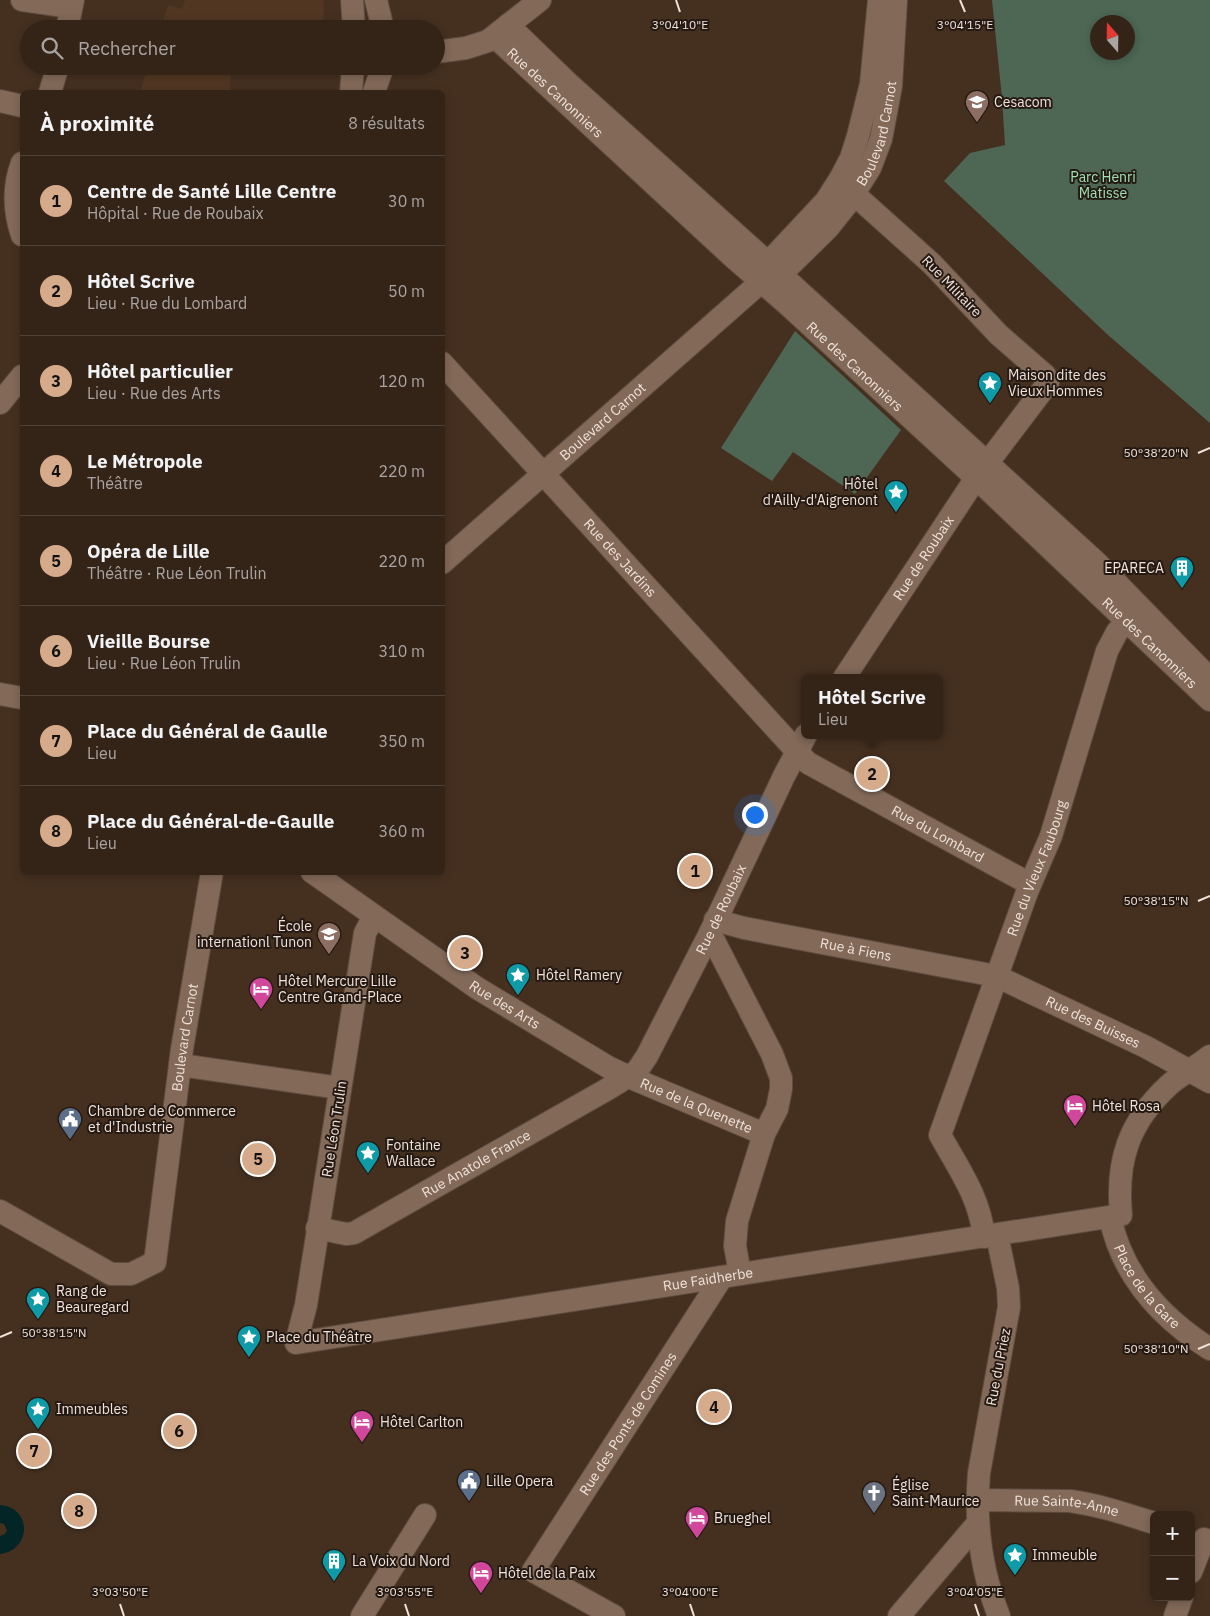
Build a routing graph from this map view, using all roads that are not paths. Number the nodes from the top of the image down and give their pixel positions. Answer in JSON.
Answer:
{"nodes":[{"id":1,"x":22,"y":0,"type":"edge"},
{"id":2,"x":352,"y":0,"type":"edge"},
{"id":3,"x":376,"y":0,"type":"edge"},
{"id":4,"x":540,"y":0,"type":"edge"},
{"id":5,"x":879,"y":0,"type":"edge"},
{"id":6,"x":896,"y":0,"type":"edge"},
{"id":7,"x":70,"y":12,"type":"edge"},
{"id":8,"x":353,"y":20,"type":"edge"},
{"id":9,"x":380,"y":20,"type":"edge"},
{"id":10,"x":501,"y":31,"type":"junction"},
{"id":11,"x":445,"y":51,"type":"edge"},
{"id":12,"x":55,"y":75,"type":"edge"},
{"id":13,"x":352,"y":75,"type":"edge"},
{"id":14,"x":380,"y":75,"type":"edge"},
{"id":15,"x":51,"y":90,"type":"edge"},
{"id":16,"x":351,"y":90,"type":"edge"},
{"id":17,"x":375,"y":90,"type":"edge"},
{"id":18,"x":0,"y":101,"type":"edge"},
{"id":19,"x":20,"y":106,"type":"edge"},
{"id":20,"x":20,"y":166,"type":"edge"},
{"id":21,"x":8,"y":186,"type":"edge"},
{"id":22,"x":854,"y":194,"type":"junction"},
{"id":23,"x":20,"y":230,"type":"edge"},
{"id":24,"x":764,"y":272,"type":"junction"},
{"id":25,"x":445,"y":366,"type":"edge"},
{"id":26,"x":20,"y":378,"type":"edge"},
{"id":27,"x":1048,"y":380,"type":"joint"},
{"id":28,"x":0,"y":403,"type":"edge"},
{"id":29,"x":982,"y":471,"type":"junction"},
{"id":30,"x":543,"y":474,"type":"junction"},
{"id":31,"x":445,"y":560,"type":"edge"},
{"id":32,"x":1134,"y":614,"type":"junction"},
{"id":33,"x":847,"y":674,"type":"edge"},
{"id":34,"x":1210,"y":678,"type":"edge"},
{"id":35,"x":0,"y":694,"type":"edge"},
{"id":36,"x":20,"y":698,"type":"edge"},
{"id":37,"x":1210,"y":700,"type":"edge"},
{"id":38,"x":801,"y":744,"type":"edge"},
{"id":39,"x":212,"y":875,"type":"edge"},
{"id":40,"x":316,"y":875,"type":"edge"},
{"id":41,"x":1030,"y":884,"type":"junction"},
{"id":42,"x":374,"y":916,"type":"junction"},
{"id":43,"x":712,"y":926,"type":"junction"},
{"id":44,"x":996,"y":976,"type":"junction"},
{"id":45,"x":1210,"y":1056,"type":"edge"},
{"id":46,"x":180,"y":1065,"type":"junction"},
{"id":47,"x":1189,"y":1070,"type":"junction"},
{"id":48,"x":629,"y":1077,"type":"junction"},
{"id":49,"x":1210,"y":1082,"type":"edge"},
{"id":50,"x":340,"y":1088,"type":"junction"},
{"id":51,"x":764,"y":1134,"type":"junction"},
{"id":52,"x":940,"y":1135,"type":"joint"},
{"id":53,"x":0,"y":1211,"type":"edge"},
{"id":54,"x":1116,"y":1216,"type":"junction"},
{"id":55,"x":318,"y":1228,"type":"junction"},
{"id":56,"x":990,"y":1236,"type":"junction"},
{"id":57,"x":731,"y":1276,"type":"junction"},
{"id":58,"x":296,"y":1343,"type":"joint"},
{"id":59,"x":1206,"y":1346,"type":"edge"},
{"id":60,"x":977,"y":1500,"type":"junction"},
{"id":61,"x":425,"y":1515,"type":"dead end"},
{"id":62,"x":1150,"y":1522,"type":"edge"},
{"id":63,"x":978,"y":1524,"type":"junction"},
{"id":64,"x":1202,"y":1538,"type":"edge"},
{"id":65,"x":1195,"y":1560,"type":"edge"},
{"id":66,"x":1180,"y":1601,"type":"edge"},
{"id":67,"x":362,"y":1616,"type":"edge"},
{"id":68,"x":614,"y":1616,"type":"edge"},
{"id":69,"x":899,"y":1616,"type":"edge"},
{"id":70,"x":999,"y":1616,"type":"edge"},
{"id":71,"x":1174,"y":1616,"type":"edge"}],
"edges":[{"from":1,"to":7,"type":"street"},
{"from":2,"to":8,"type":"street"},
{"from":3,"to":9,"type":"street"},
{"from":4,"to":10,"type":"street"},
{"from":5,"to":24,"type":"street","name":"Boulevard Carnot"},
{"from":6,"to":22,"type":"street","name":"Boulevard Carnot"},
{"from":10,"to":11,"type":"street"},
{"from":10,"to":24,"type":"street","name":"Rue des Canonniers"},
{"from":12,"to":15,"type":"street"},
{"from":13,"to":16,"type":"street"},
{"from":14,"to":17,"type":"street"},
{"from":18,"to":19,"type":"street"},
{"from":20,"to":21,"type":"street"},
{"from":21,"to":23,"type":"street"},
{"from":22,"to":24,"type":"street","name":"Boulevard Carnot"},
{"from":22,"to":27,"type":"street","name":"Rue Militaire"},
{"from":24,"to":29,"type":"street","name":"Rue des Canonniers"},
{"from":24,"to":30,"type":"street","name":"Boulevard Carnot"},
{"from":25,"to":30,"type":"street","name":"Rue des Jardins"},
{"from":26,"to":28,"type":"street"},
{"from":27,"to":29,"type":"street","name":"Rue de Roubaix"},
{"from":29,"to":32,"type":"street","name":"Rue des Canonniers"},
{"from":29,"to":33,"type":"street","name":"Rue de Roubaix"},
{"from":30,"to":31,"type":"street","name":"Boulevard Carnot"},
{"from":30,"to":38,"type":"street","name":"Rue des Jardins"},
{"from":32,"to":34,"type":"street","name":"Rue des Canonniers"},
{"from":32,"to":37,"type":"street","name":"Rue des Canonniers"},
{"from":32,"to":41,"type":"street","name":"Rue du Vieux Faubourg"},
{"from":35,"to":36,"type":"street"},
{"from":38,"to":41,"type":"street","name":"Rue du Lombard"},
{"from":38,"to":43,"type":"street","name":"Rue de Roubaix"},
{"from":39,"to":46,"type":"street","name":"Boulevard Carnot"},
{"from":40,"to":42,"type":"street","name":"Rue des Arts"},
{"from":41,"to":44,"type":"street","name":"Rue du Vieux Faubourg"},
{"from":42,"to":48,"type":"street","name":"Rue des Arts"},
{"from":42,"to":50,"type":"street","name":"Rue Léon Trulin"},
{"from":43,"to":44,"type":"street","name":"Rue à Fiens"},
{"from":43,"to":48,"type":"street","name":"Rue de Roubaix"},
{"from":43,"to":51,"type":"street"},
{"from":44,"to":47,"type":"street","name":"Rue des Buisses"},
{"from":44,"to":52,"type":"street","name":"Rue du Vieux Faubourg"},
{"from":45,"to":47,"type":"street","name":"Place de la Gare"},
{"from":46,"to":50,"type":"street"},
{"from":46,"to":53,"type":"street","name":"Boulevard Carnot"},
{"from":47,"to":49,"type":"street","name":"Rue des Buisses"},
{"from":47,"to":54,"type":"street","name":"Place de la Gare"},
{"from":48,"to":51,"type":"street","name":"Rue de la Quenette"},
{"from":48,"to":55,"type":"street","name":"Rue Anatole France"},
{"from":50,"to":55,"type":"street","name":"Rue Léon Trulin"},
{"from":51,"to":57,"type":"street"},
{"from":52,"to":56,"type":"street","name":"Rue du Priez"},
{"from":54,"to":56,"type":"street","name":"Rue Faidherbe"},
{"from":54,"to":59,"type":"street","name":"Place de la Gare"},
{"from":55,"to":58,"type":"street","name":"Rue Léon Trulin"},
{"from":56,"to":57,"type":"street","name":"Rue Faidherbe"},
{"from":56,"to":60,"type":"street","name":"Rue du Priez"},
{"from":57,"to":58,"type":"street","name":"Rue Faidherbe"},
{"from":57,"to":68,"type":"street","name":"Rue des Ponts de Comines"},
{"from":60,"to":62,"type":"street","name":"Rue Sainte-Anne"},
{"from":60,"to":63,"type":"street","name":"Rue du Priez"},
{"from":61,"to":67,"type":"street"},
{"from":63,"to":69,"type":"street"},
{"from":63,"to":70,"type":"street","name":"Rue du Priez"},
{"from":64,"to":65,"type":"street"},
{"from":66,"to":71,"type":"street"}]}
